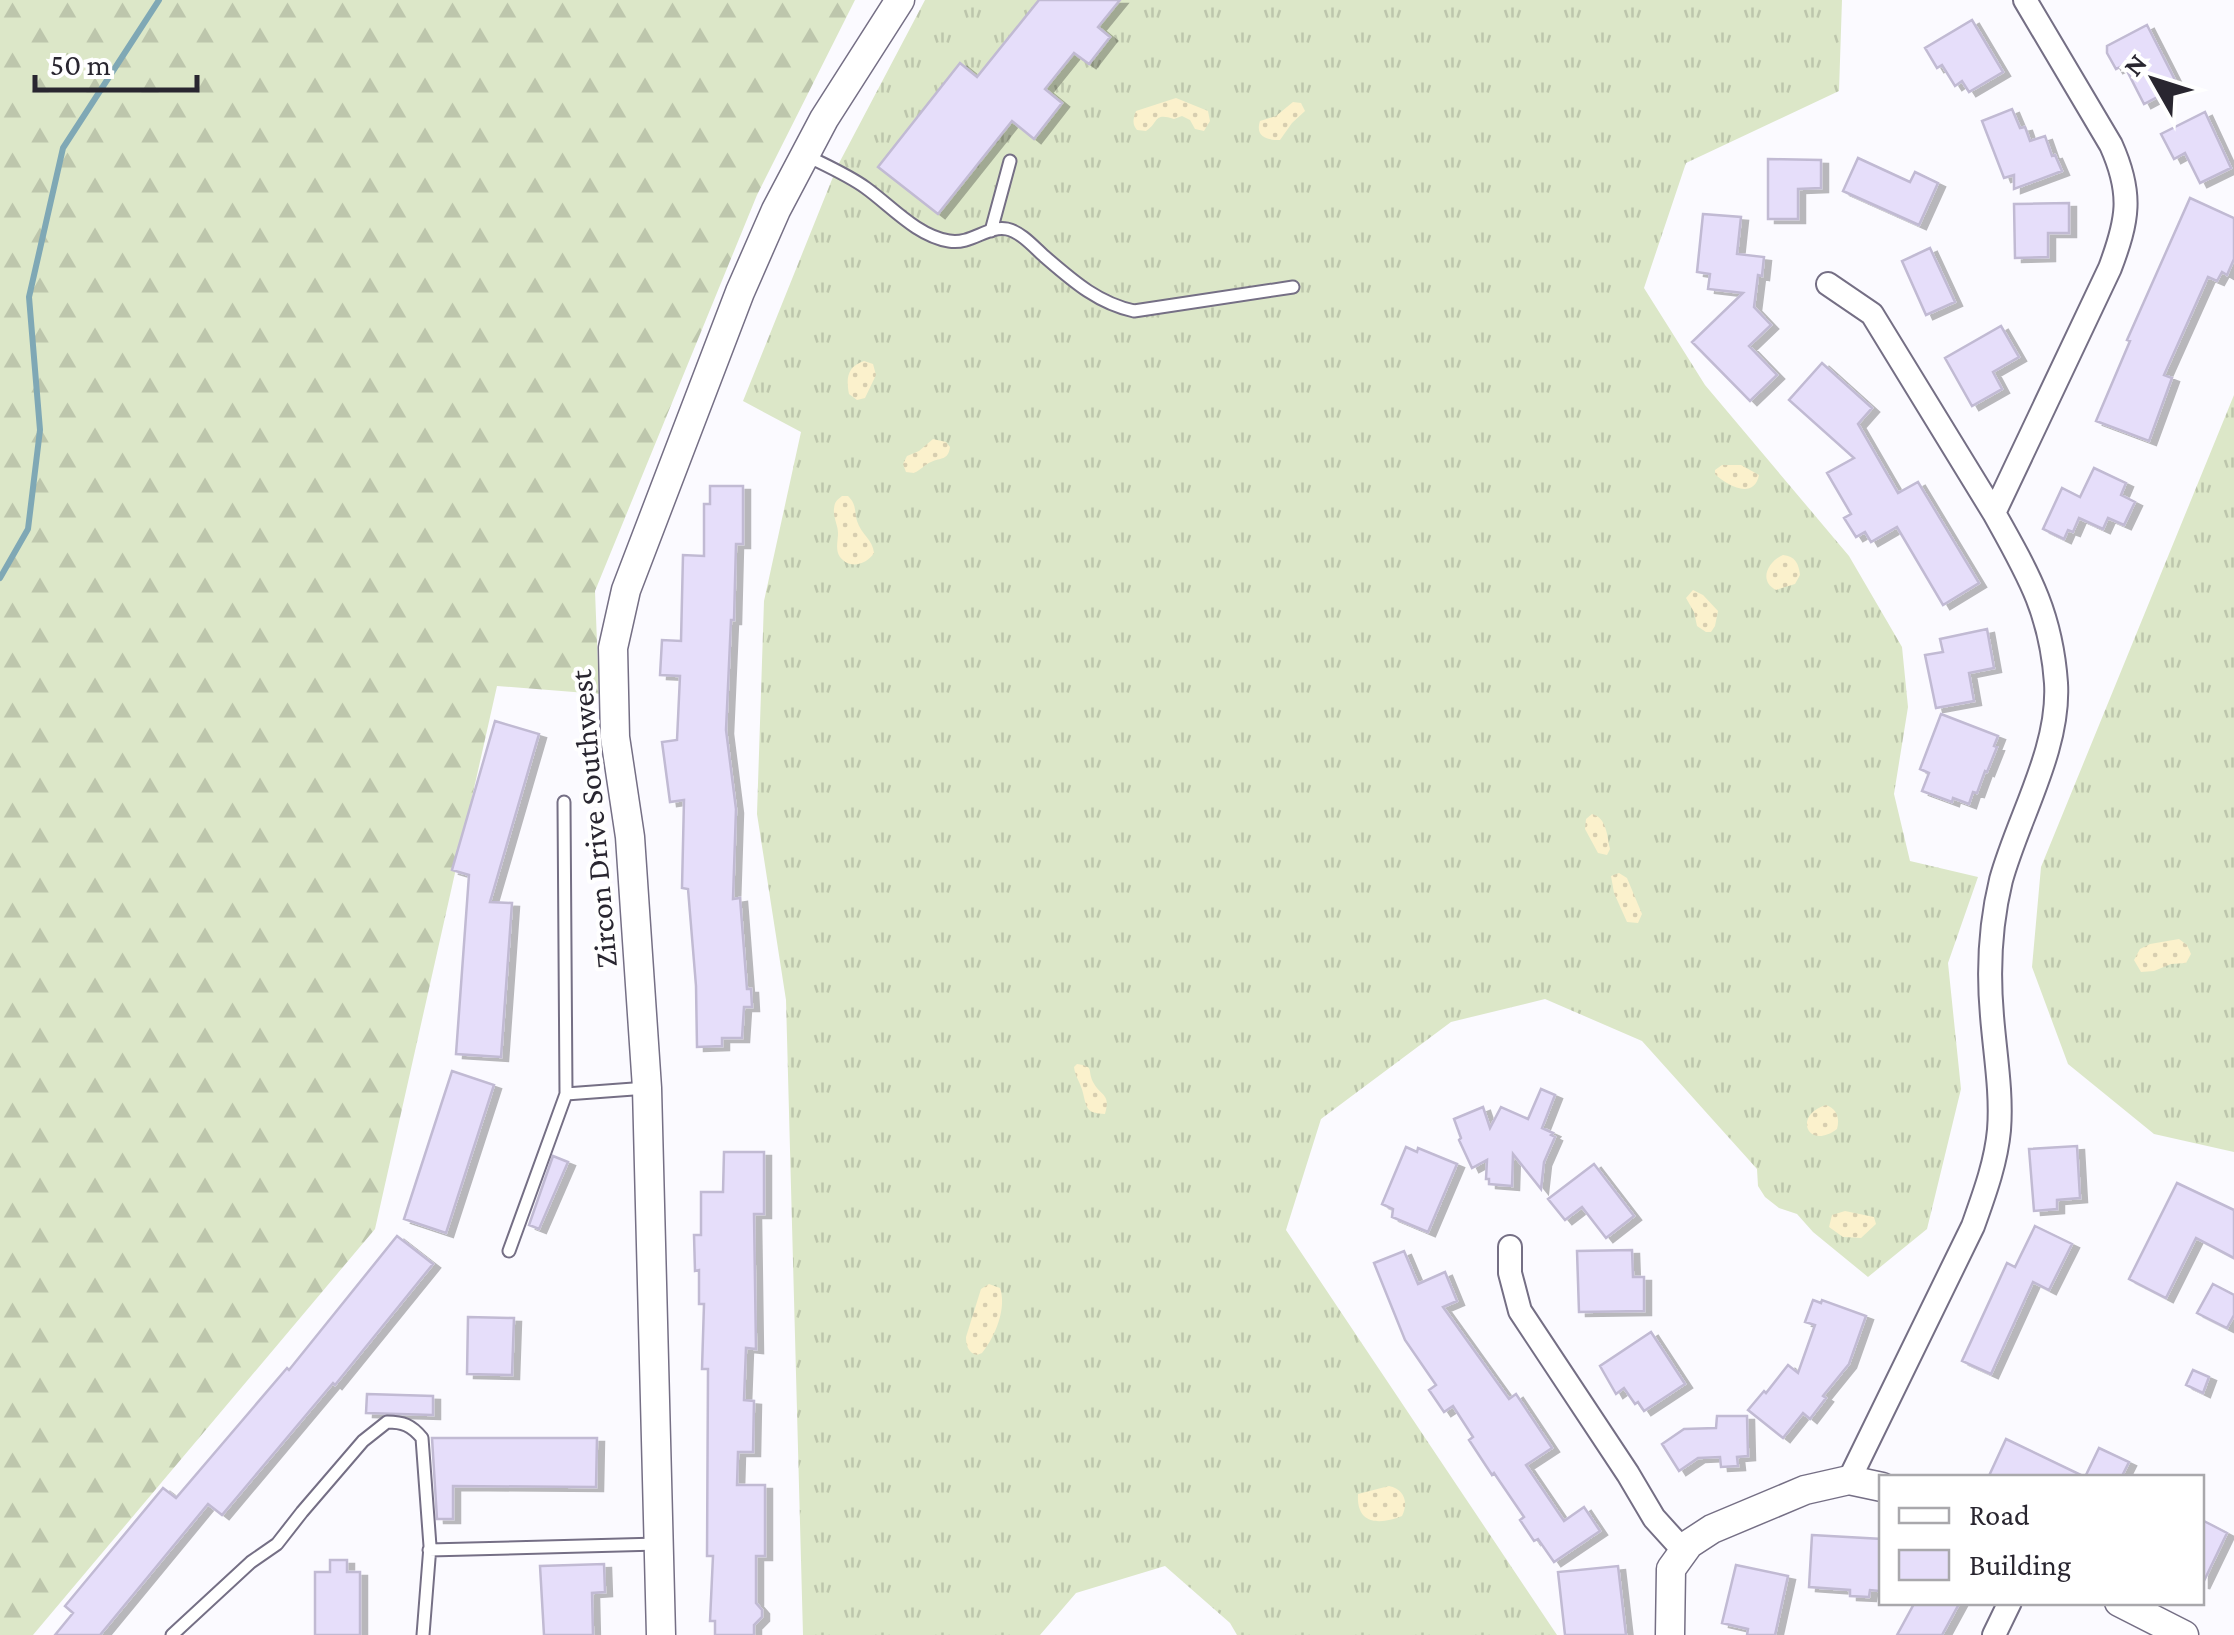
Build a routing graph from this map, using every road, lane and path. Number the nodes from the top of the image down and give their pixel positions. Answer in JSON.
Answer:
{"nodes":[{"id":1,"x":900,"y":0,"type":"edge"},
{"id":2,"x":2025,"y":0,"type":"edge"},
{"id":3,"x":805,"y":155,"type":"junction"},
{"id":4,"x":1010,"y":161,"type":"dead end"},
{"id":5,"x":991,"y":230,"type":"junction"},
{"id":6,"x":1828,"y":284,"type":"dead end"},
{"id":7,"x":1293,"y":286,"type":"dead end"},
{"id":8,"x":1994,"y":513,"type":"junction"},
{"id":9,"x":564,"y":802,"type":"dead end"},
{"id":10,"x":648,"y":1088,"type":"junction"},
{"id":11,"x":566,"y":1094,"type":"junction"},
{"id":12,"x":1510,"y":1247,"type":"dead end"},
{"id":13,"x":510,"y":1251,"type":"dead end"},
{"id":14,"x":1850,"y":1480,"type":"junction"},
{"id":15,"x":1879,"y":1486,"type":"edge"},
{"id":16,"x":658,"y":1544,"type":"junction"},
{"id":17,"x":429,"y":1550,"type":"junction"},
{"id":18,"x":1683,"y":1550,"type":"junction"},
{"id":19,"x":2009,"y":1605,"type":"edge"},
{"id":20,"x":2125,"y":1605,"type":"edge"},
{"id":21,"x":172,"y":1635,"type":"edge"},
{"id":22,"x":423,"y":1635,"type":"edge"},
{"id":23,"x":660,"y":1635,"type":"edge"},
{"id":24,"x":1670,"y":1635,"type":"edge"},
{"id":25,"x":1994,"y":1635,"type":"edge"},
{"id":26,"x":2184,"y":1635,"type":"edge"}],
"edges":[{"from":1,"to":3,"type":"street","name":"Zircon Drive Southwest"},
{"from":2,"to":8,"type":"street"},
{"from":3,"to":5,"type":"lane"},
{"from":3,"to":10,"type":"street","name":"Zircon Drive Southwest"},
{"from":4,"to":5,"type":"lane"},
{"from":5,"to":7,"type":"lane"},
{"from":6,"to":8,"type":"street"},
{"from":8,"to":14,"type":"street"},
{"from":9,"to":11,"type":"lane"},
{"from":10,"to":11,"type":"lane"},
{"from":10,"to":16,"type":"street","name":"Zircon Drive Southwest"},
{"from":11,"to":13,"type":"lane"},
{"from":12,"to":18,"type":"street"},
{"from":14,"to":15,"type":"street"},
{"from":14,"to":18,"type":"street"},
{"from":16,"to":17,"type":"lane"},
{"from":16,"to":23,"type":"street","name":"Zircon Drive Southwest"},
{"from":17,"to":21,"type":"lane"},
{"from":17,"to":22,"type":"lane"},
{"from":18,"to":24,"type":"street"},
{"from":19,"to":25,"type":"street"},
{"from":20,"to":26,"type":"street"}]}
